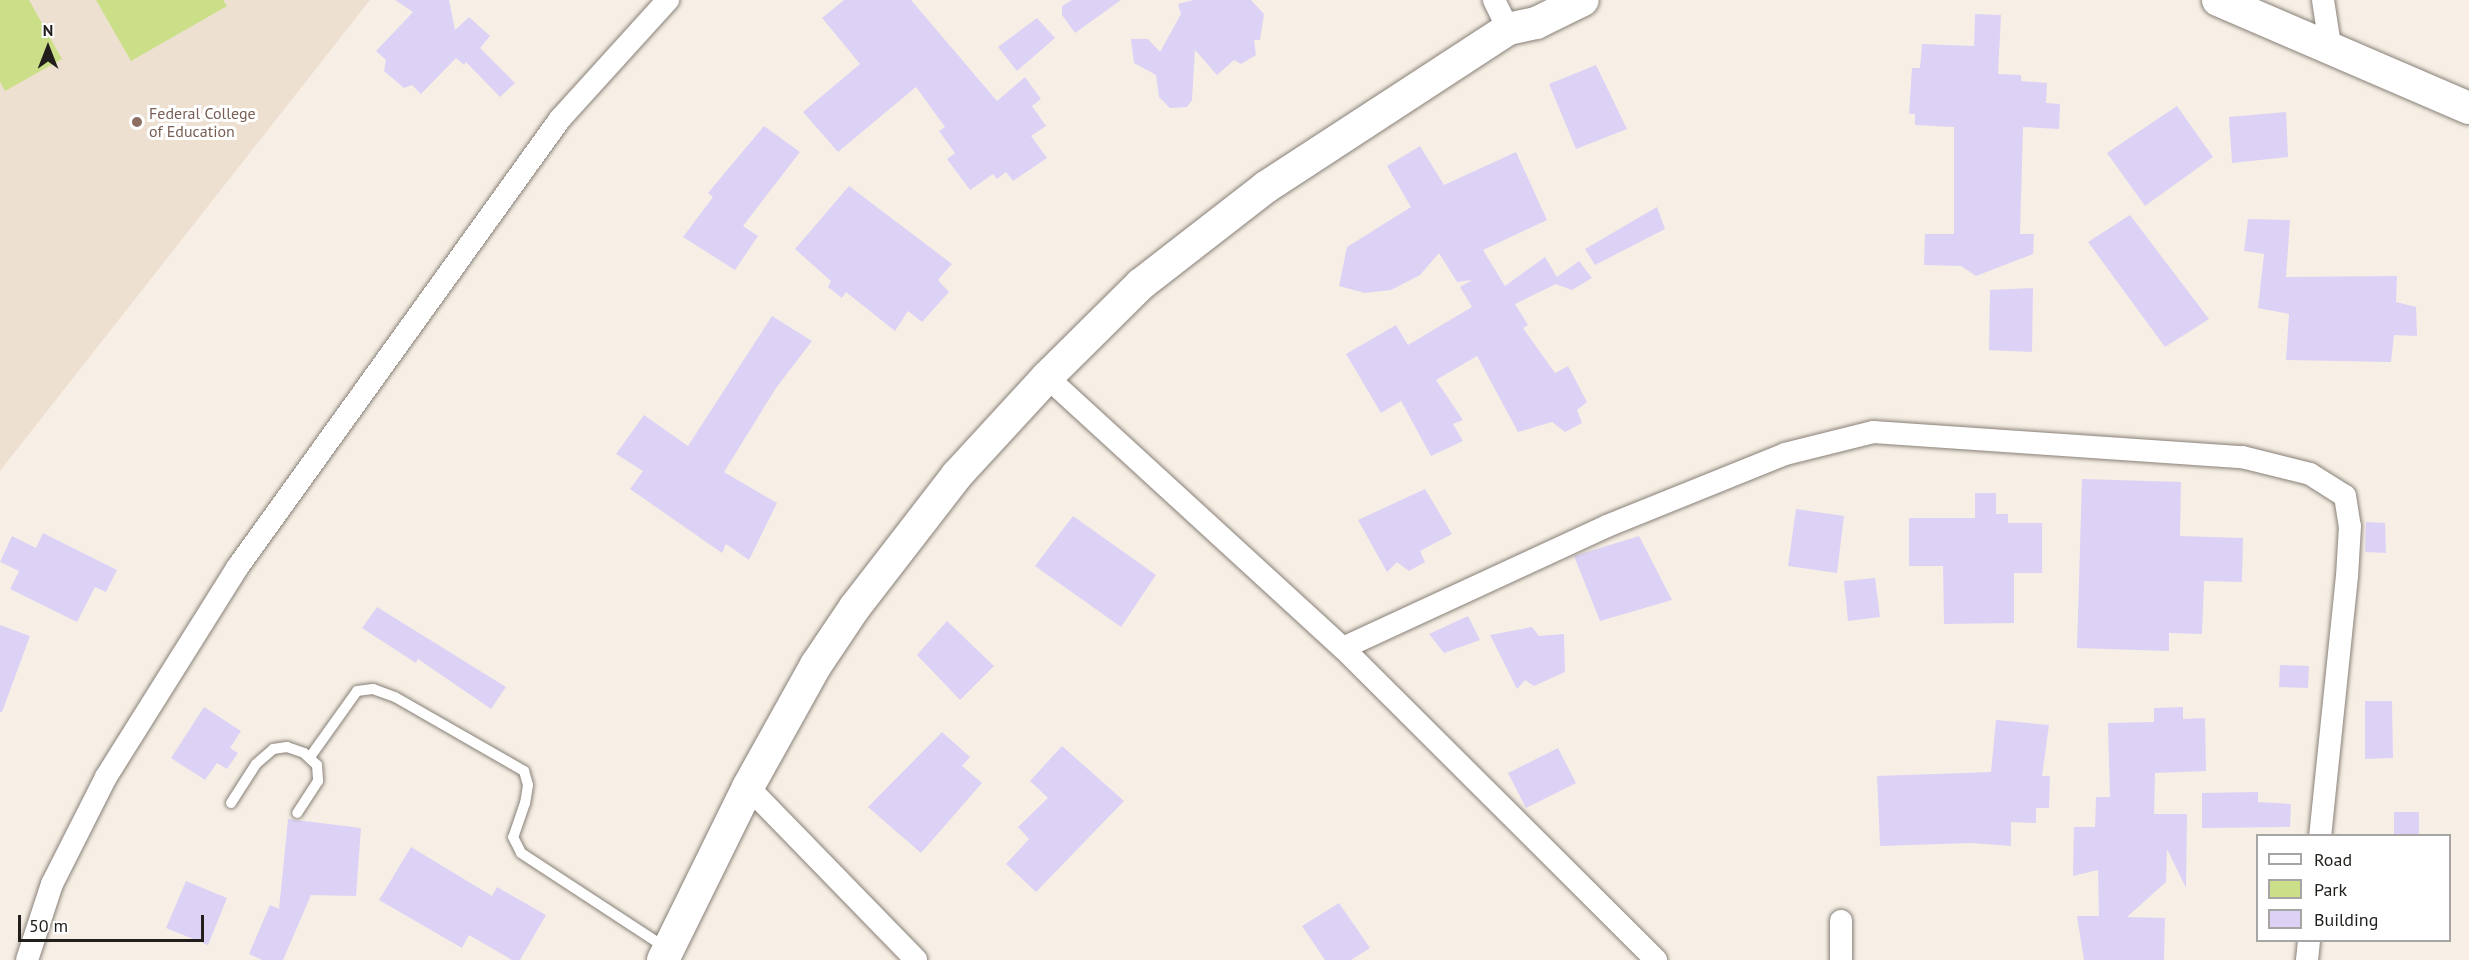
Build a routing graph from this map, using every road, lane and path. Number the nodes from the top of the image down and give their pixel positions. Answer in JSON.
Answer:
{"nodes":[{"id":1,"x":668,"y":0,"type":"edge"},
{"id":2,"x":1494,"y":0,"type":"edge"},
{"id":3,"x":1583,"y":0,"type":"edge"},
{"id":4,"x":2218,"y":0,"type":"edge"},
{"id":5,"x":2323,"y":0,"type":"edge"},
{"id":6,"x":1508,"y":29,"type":"junction"},
{"id":7,"x":2330,"y":45,"type":"junction"},
{"id":8,"x":2469,"y":108,"type":"edge"},
{"id":9,"x":1047,"y":377,"type":"junction"},
{"id":10,"x":1343,"y":648,"type":"junction"},
{"id":11,"x":310,"y":757,"type":"junction"},
{"id":12,"x":748,"y":787,"type":"junction"},
{"id":13,"x":231,"y":803,"type":"dead end"},
{"id":14,"x":297,"y":813,"type":"dead end"},
{"id":15,"x":2320,"y":834,"type":"edge"},
{"id":16,"x":1841,"y":921,"type":"dead end"},
{"id":17,"x":2309,"y":942,"type":"edge"},
{"id":18,"x":666,"y":955,"type":"edge"},
{"id":19,"x":27,"y":960,"type":"edge"},
{"id":20,"x":916,"y":960,"type":"edge"},
{"id":21,"x":1656,"y":960,"type":"edge"},
{"id":22,"x":1841,"y":960,"type":"edge"},
{"id":23,"x":2307,"y":960,"type":"edge"}],
"edges":[{"from":1,"to":19,"type":"street"},
{"from":2,"to":6,"type":"street"},
{"from":3,"to":6,"type":"main road"},
{"from":4,"to":7,"type":"main road"},
{"from":5,"to":7,"type":"street"},
{"from":6,"to":9,"type":"main road"},
{"from":7,"to":8,"type":"main road"},
{"from":9,"to":10,"type":"street"},
{"from":9,"to":12,"type":"main road"},
{"from":10,"to":15,"type":"street"},
{"from":10,"to":21,"type":"street"},
{"from":11,"to":13,"type":"lane"},
{"from":11,"to":14,"type":"lane"},
{"from":11,"to":18,"type":"lane"},
{"from":12,"to":18,"type":"main road"},
{"from":12,"to":20,"type":"street"},
{"from":16,"to":22,"type":"street"},
{"from":17,"to":23,"type":"street"}]}
